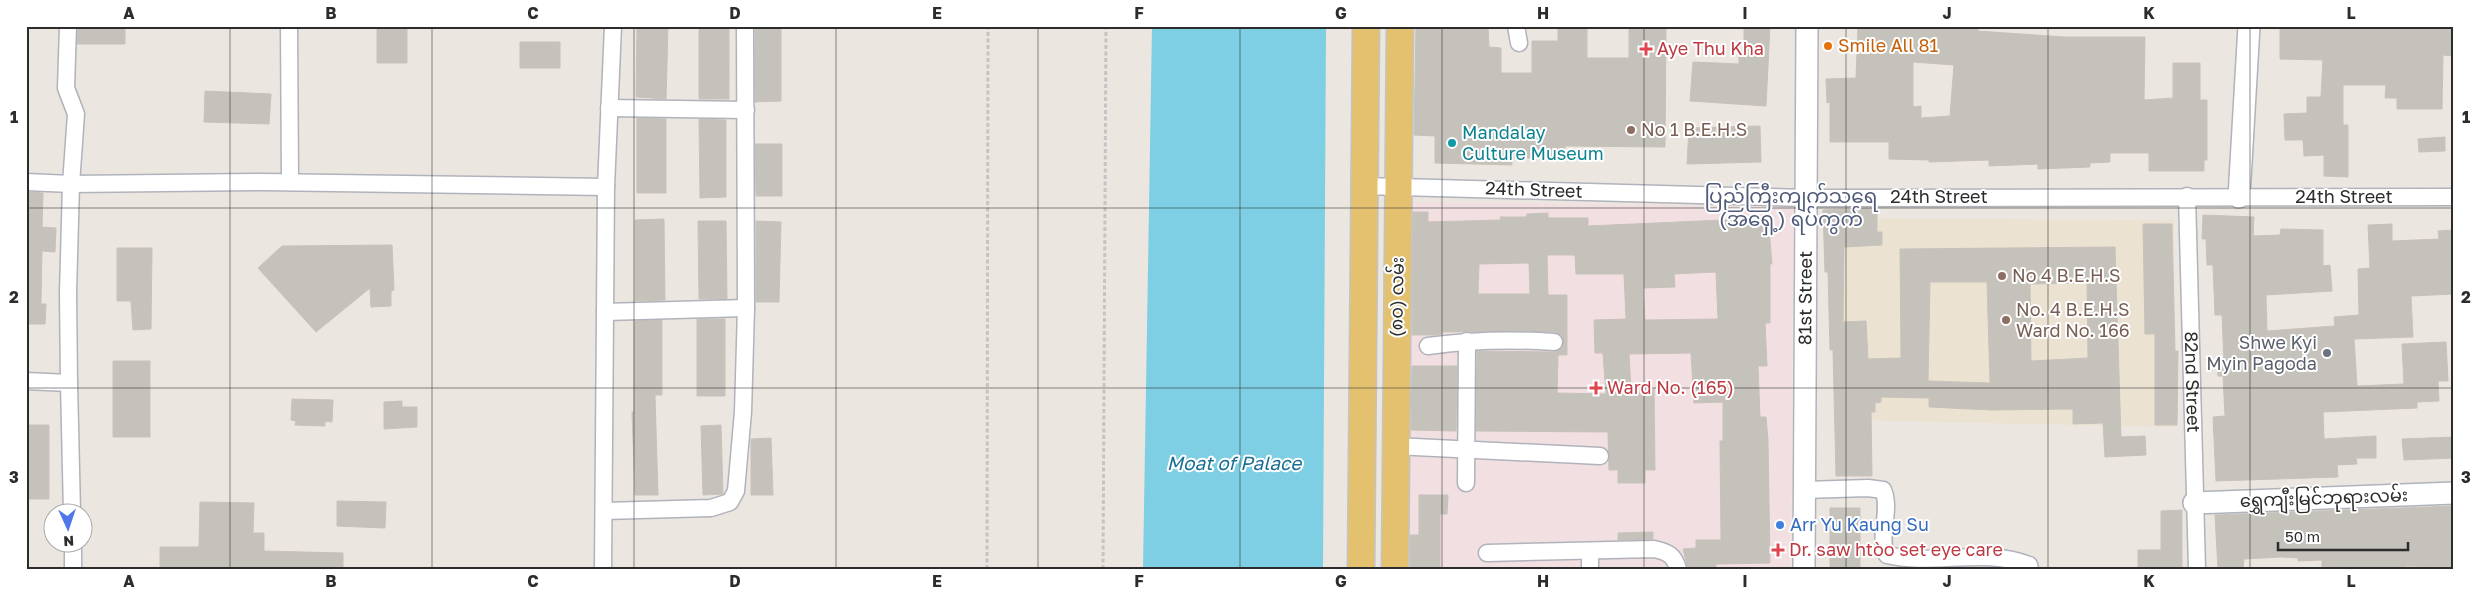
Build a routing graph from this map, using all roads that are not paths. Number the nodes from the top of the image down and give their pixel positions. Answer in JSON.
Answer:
{"nodes":[{"id":1,"x":68,"y":26,"type":"edge"},
{"id":2,"x":289,"y":26,"type":"edge"},
{"id":3,"x":613,"y":26,"type":"edge"},
{"id":4,"x":745,"y":26,"type":"edge"},
{"id":5,"x":1366,"y":26,"type":"edge"},
{"id":6,"x":1400,"y":26,"type":"edge"},
{"id":7,"x":1516,"y":26,"type":"edge"},
{"id":8,"x":1807,"y":26,"type":"edge"},
{"id":9,"x":2249,"y":26,"type":"edge"},
{"id":10,"x":1519,"y":43,"type":"dead end"},
{"id":11,"x":609,"y":108,"type":"junction"},
{"id":12,"x":746,"y":110,"type":"junction"},
{"id":13,"x":26,"y":182,"type":"edge"},
{"id":14,"x":290,"y":182,"type":"junction"},
{"id":15,"x":70,"y":184,"type":"junction"},
{"id":16,"x":1364,"y":186,"type":"junction"},
{"id":17,"x":1398,"y":186,"type":"junction"},
{"id":18,"x":606,"y":187,"type":"junction"},
{"id":19,"x":2187,"y":196,"type":"junction"},
{"id":20,"x":2239,"y":197,"type":"junction"},
{"id":21,"x":1806,"y":198,"type":"junction"},
{"id":22,"x":2454,"y":198,"type":"edge"},
{"id":23,"x":746,"y":308,"type":"junction"},
{"id":24,"x":605,"y":312,"type":"junction"},
{"id":25,"x":1467,"y":341,"type":"junction"},
{"id":26,"x":1554,"y":342,"type":"dead end"},
{"id":27,"x":1428,"y":346,"type":"dead end"},
{"id":28,"x":26,"y":381,"type":"edge"},
{"id":29,"x":69,"y":383,"type":"junction"},
{"id":30,"x":1395,"y":446,"type":"junction"},
{"id":31,"x":1466,"y":451,"type":"junction"},
{"id":32,"x":1600,"y":456,"type":"dead end"},
{"id":33,"x":1466,"y":483,"type":"dead end"},
{"id":34,"x":1804,"y":490,"type":"junction"},
{"id":35,"x":2454,"y":493,"type":"edge"},
{"id":36,"x":72,"y":502,"type":"edge"},
{"id":37,"x":2194,"y":504,"type":"junction"},
{"id":38,"x":604,"y":511,"type":"junction"},
{"id":39,"x":1590,"y":551,"type":"junction"},
{"id":40,"x":73,"y":552,"type":"edge"},
{"id":41,"x":1487,"y":553,"type":"dead end"},
{"id":42,"x":73,"y":569,"type":"edge"},
{"id":43,"x":603,"y":569,"type":"edge"},
{"id":44,"x":1361,"y":569,"type":"edge"},
{"id":45,"x":1395,"y":569,"type":"edge"},
{"id":46,"x":1590,"y":569,"type":"edge"},
{"id":47,"x":1678,"y":569,"type":"edge"},
{"id":48,"x":1804,"y":569,"type":"edge"},
{"id":49,"x":2030,"y":569,"type":"edge"},
{"id":50,"x":2197,"y":569,"type":"edge"}],
"edges":[{"from":1,"to":15,"type":"street"},
{"from":2,"to":14,"type":"street"},
{"from":3,"to":11,"type":"street"},
{"from":4,"to":12,"type":"street"},
{"from":5,"to":16,"type":"main road","name":"(၈၀) လမ်း"},
{"from":6,"to":17,"type":"main road","name":"(၈၀) လမ်း"},
{"from":7,"to":10,"type":"street"},
{"from":8,"to":21,"type":"street","name":"81st Street"},
{"from":9,"to":20,"type":"street"},
{"from":11,"to":12,"type":"street"},
{"from":11,"to":18,"type":"street"},
{"from":12,"to":23,"type":"street"},
{"from":13,"to":15,"type":"street"},
{"from":14,"to":15,"type":"street"},
{"from":14,"to":18,"type":"street"},
{"from":15,"to":29,"type":"street"},
{"from":16,"to":17,"type":"street","name":"24th Street"},
{"from":16,"to":44,"type":"main road","name":"(၈၀) လမ်း"},
{"from":17,"to":21,"type":"street","name":"24th Street"},
{"from":17,"to":30,"type":"main road","name":"(၈၀) လမ်း"},
{"from":18,"to":24,"type":"street"},
{"from":19,"to":20,"type":"street","name":"24th Street"},
{"from":19,"to":21,"type":"street","name":"24th Street"},
{"from":19,"to":37,"type":"street","name":"82nd Street"},
{"from":20,"to":22,"type":"street","name":"24th Street"},
{"from":21,"to":34,"type":"street","name":"81st Street"},
{"from":23,"to":24,"type":"street"},
{"from":23,"to":38,"type":"street"},
{"from":24,"to":38,"type":"street"},
{"from":25,"to":26,"type":"street"},
{"from":25,"to":27,"type":"street"},
{"from":25,"to":31,"type":"street"},
{"from":28,"to":29,"type":"street"},
{"from":29,"to":36,"type":"street"},
{"from":30,"to":31,"type":"street"},
{"from":30,"to":45,"type":"main road","name":"(၈၀) လမ်း"},
{"from":31,"to":32,"type":"street"},
{"from":31,"to":33,"type":"street"},
{"from":34,"to":48,"type":"street","name":"81st Street"},
{"from":34,"to":49,"type":"street"},
{"from":35,"to":37,"type":"street","name":"ရွှေကျီးမြင်ဘုရားလမ်း"},
{"from":37,"to":50,"type":"street","name":"82nd Street"},
{"from":38,"to":43,"type":"street"},
{"from":39,"to":41,"type":"street"},
{"from":39,"to":46,"type":"street"},
{"from":39,"to":47,"type":"street"},
{"from":40,"to":42,"type":"street"}]}
